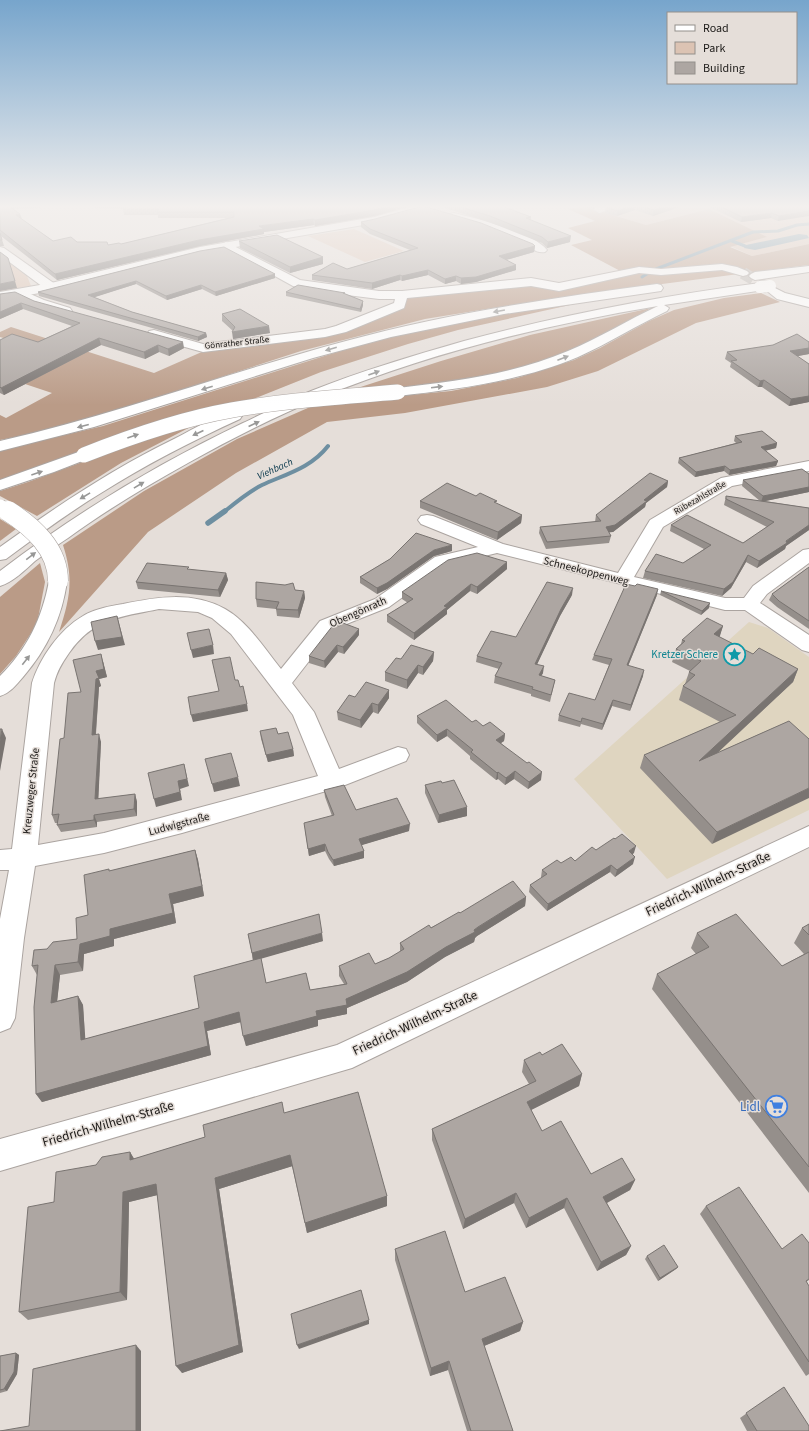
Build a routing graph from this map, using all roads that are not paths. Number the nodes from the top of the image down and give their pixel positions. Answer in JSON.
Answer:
{"nodes":[{"id":1,"x":30,"y":272,"type":"edge"},
{"id":2,"x":112,"y":272,"type":"edge"},
{"id":3,"x":275,"y":272,"type":"edge"},
{"id":4,"x":631,"y":272,"type":"edge"},
{"id":5,"x":738,"y":272,"type":"edge"},
{"id":6,"x":798,"y":272,"type":"edge"},
{"id":7,"x":809,"y":280,"type":"edge"},
{"id":8,"x":707,"y":281,"type":"dead end"},
{"id":9,"x":758,"y":282,"type":"junction"},
{"id":10,"x":668,"y":286,"type":"dead end"},
{"id":11,"x":51,"y":287,"type":"junction"},
{"id":12,"x":19,"y":293,"type":"junction"},
{"id":13,"x":402,"y":295,"type":"junction"},
{"id":14,"x":0,"y":296,"type":"edge"},
{"id":15,"x":809,"y":303,"type":"edge"},
{"id":16,"x":75,"y":313,"type":"edge"},
{"id":17,"x":143,"y":332,"type":"edge"},
{"id":18,"x":0,"y":446,"type":"edge"},
{"id":19,"x":809,"y":466,"type":"edge"},
{"id":20,"x":0,"y":485,"type":"edge"},
{"id":21,"x":0,"y":507,"type":"edge"},
{"id":22,"x":427,"y":520,"type":"dead end"},
{"id":23,"x":497,"y":548,"type":"junction"},
{"id":24,"x":809,"y":554,"type":"edge"},
{"id":25,"x":0,"y":555,"type":"edge"},
{"id":26,"x":0,"y":580,"type":"edge"},
{"id":27,"x":623,"y":580,"type":"junction"},
{"id":28,"x":749,"y":604,"type":"junction"},
{"id":29,"x":809,"y":645,"type":"edge"},
{"id":30,"x":281,"y":682,"type":"junction"},
{"id":31,"x":0,"y":689,"type":"edge"},
{"id":32,"x":398,"y":755,"type":"dead end"},
{"id":33,"x":332,"y":781,"type":"junction"},
{"id":34,"x":809,"y":836,"type":"edge"},
{"id":35,"x":12,"y":859,"type":"edge"},
{"id":36,"x":0,"y":1018,"type":"edge"},
{"id":37,"x":0,"y":1154,"type":"edge"}],
"edges":[{"from":1,"to":11,"type":"main road"},
{"from":2,"to":11,"type":"main road"},
{"from":3,"to":13,"type":"main road"},
{"from":4,"to":13,"type":"main road"},
{"from":5,"to":9,"type":"main road"},
{"from":6,"to":9,"type":"main road"},
{"from":7,"to":9,"type":"main road"},
{"from":8,"to":9,"type":"main road"},
{"from":9,"to":15,"type":"main road"},
{"from":20,"to":9,"type":"main road","one_way":true,"bridge":true},
{"from":9,"to":25,"type":"main road","one_way":true},
{"from":26,"to":9,"type":"main road","one_way":true},
{"from":10,"to":18,"type":"main road","one_way":true},
{"from":11,"to":12,"type":"main road"},
{"from":12,"to":14,"type":"main road"},
{"from":12,"to":16,"type":"main road"},
{"from":13,"to":17,"type":"main road","name":"Gönrather Straße"},
{"from":19,"to":27,"type":"main road","name":"Rübezahlstraße"},
{"from":31,"to":21,"type":"main road","one_way":true,"bridge":true},
{"from":22,"to":23,"type":"main road","name":"Schneekoppenweg"},
{"from":23,"to":27,"type":"main road","name":"Schneekoppenweg"},
{"from":23,"to":30,"type":"main road","name":"Obengönrath"},
{"from":24,"to":28,"type":"main road"},
{"from":27,"to":28,"type":"main road","name":"Schneekoppenweg"},
{"from":28,"to":29,"type":"main road"},
{"from":30,"to":33,"type":"main road"},
{"from":30,"to":35,"type":"main road","name":"Kreuzweger Straße"},
{"from":32,"to":33,"type":"main road","name":"Ludwigstraße"},
{"from":33,"to":35,"type":"main road","name":"Ludwigstraße"},
{"from":34,"to":37,"type":"main road","name":"Friedrich-Wilhelm-Straße"},
{"from":35,"to":36,"type":"main road","name":"Kreuzweger Straße"}]}
